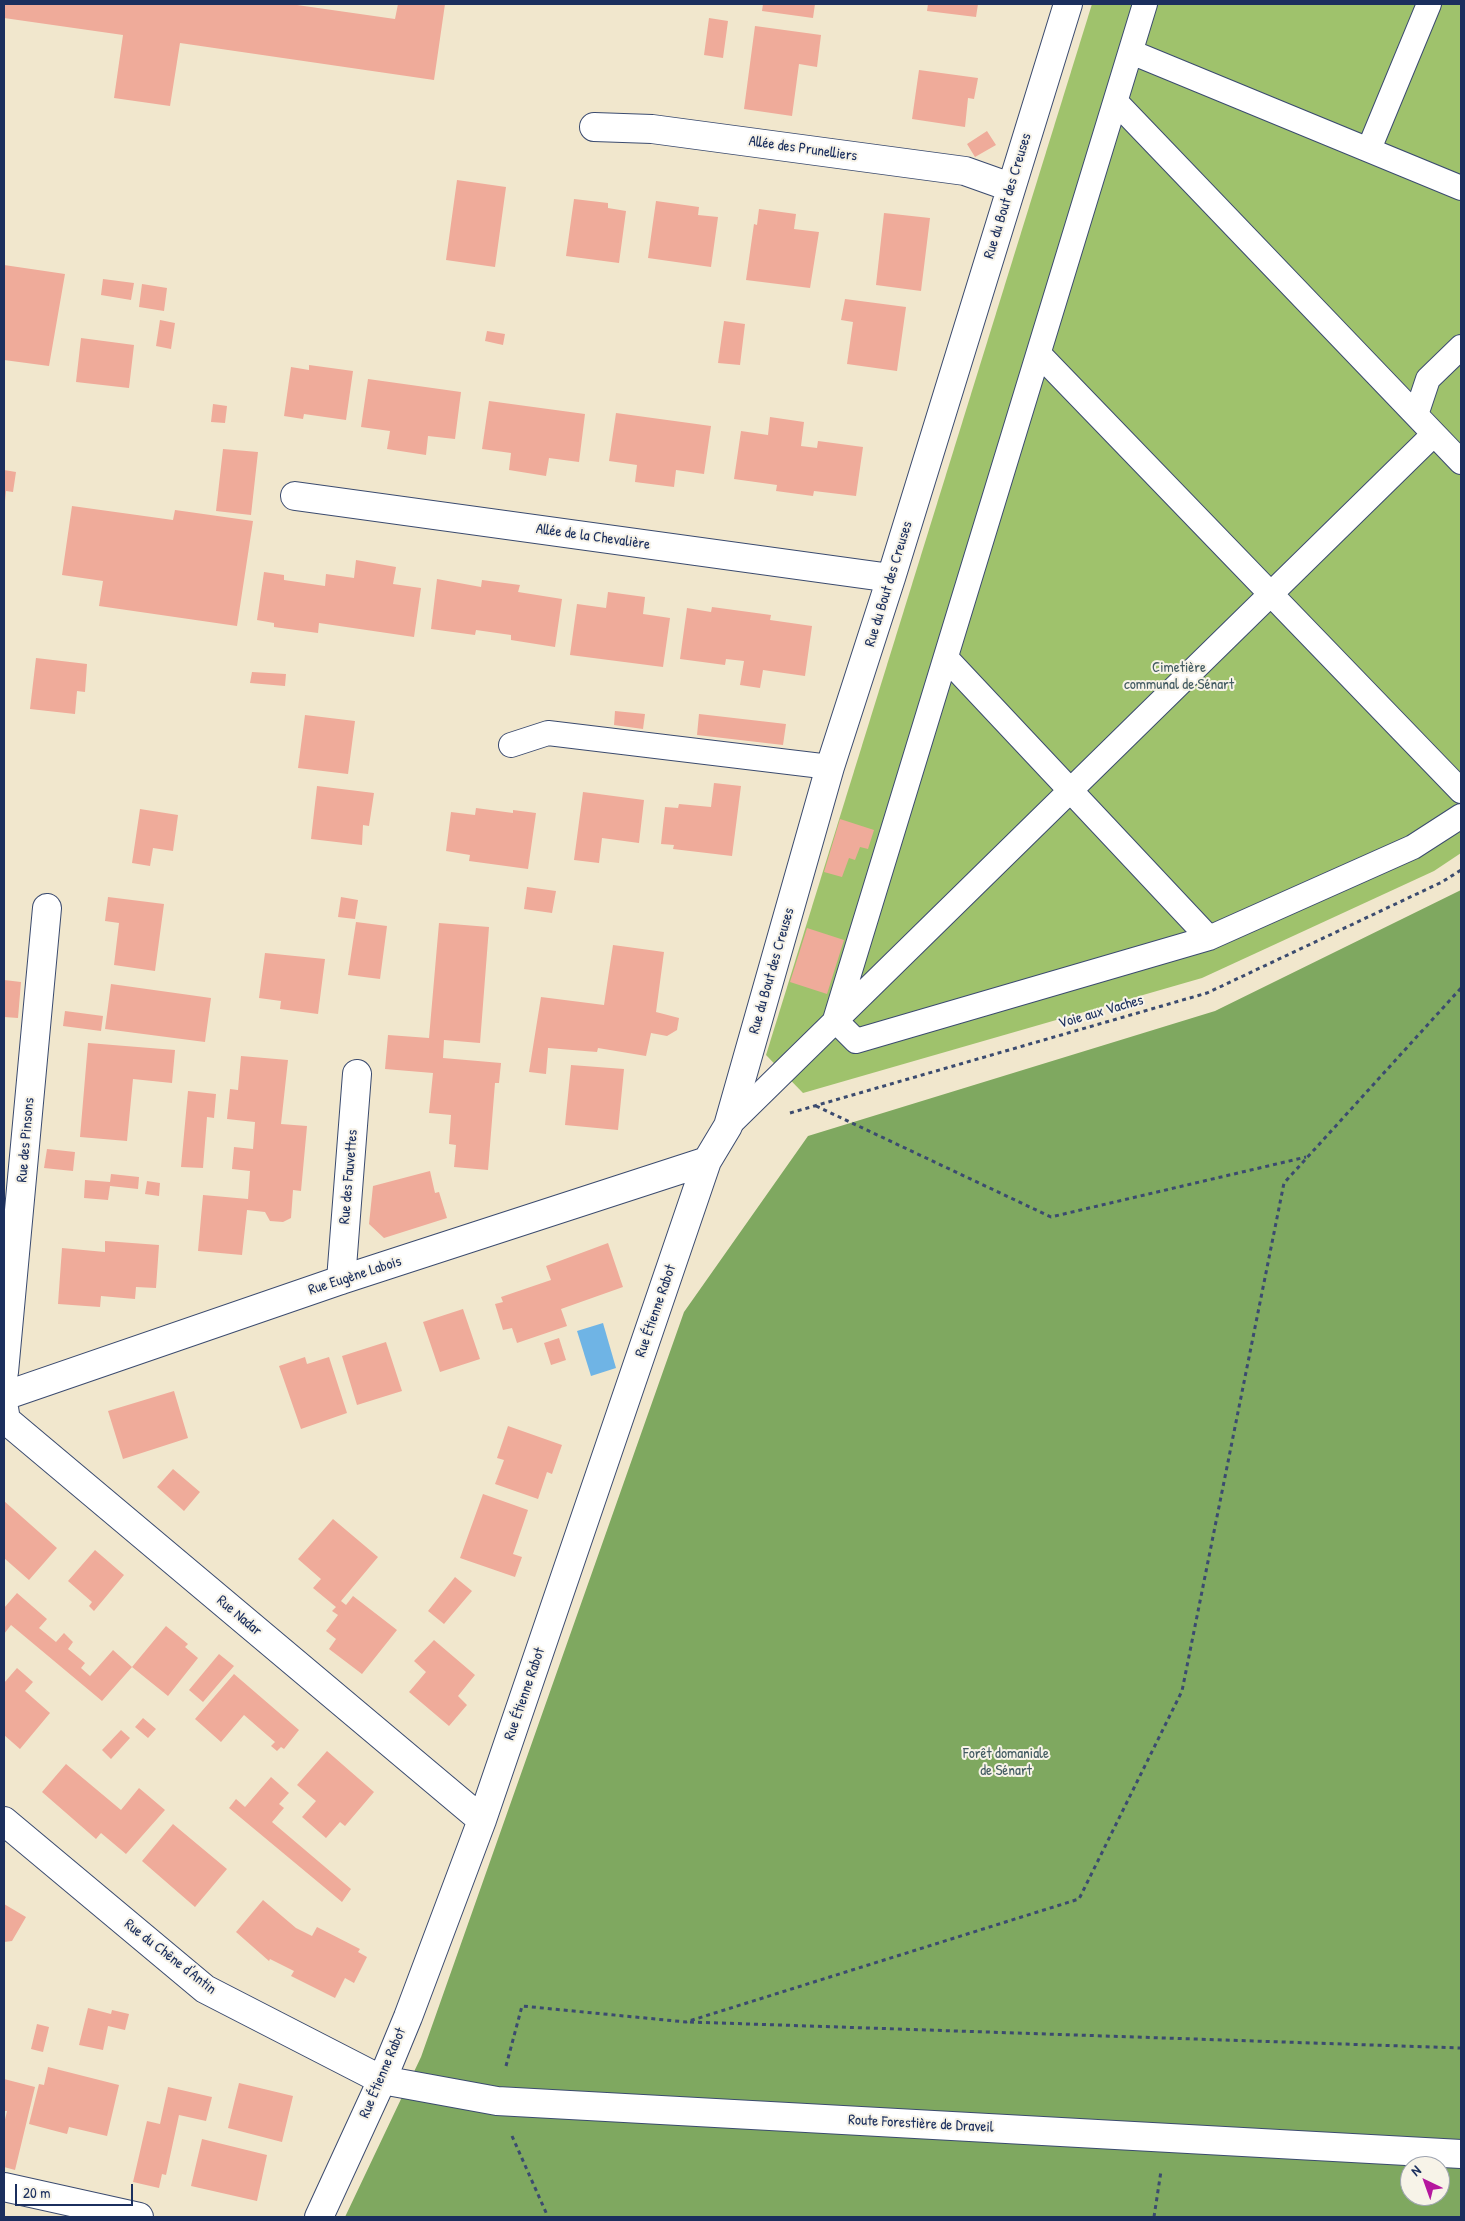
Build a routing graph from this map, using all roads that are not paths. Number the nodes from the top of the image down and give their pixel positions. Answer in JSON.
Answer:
{"nodes":[{"id":1,"x":1068,"y":4,"type":"edge"},
{"id":2,"x":1145,"y":4,"type":"edge"},
{"id":3,"x":1429,"y":4,"type":"edge"},
{"id":4,"x":1130,"y":52,"type":"junction"},
{"id":5,"x":1116,"y":102,"type":"junction"},
{"id":6,"x":594,"y":127,"type":"dead end"},
{"id":7,"x":1369,"y":149,"type":"junction"},
{"id":8,"x":1010,"y":187,"type":"junction"},
{"id":9,"x":1461,"y":188,"type":"edge"},
{"id":10,"x":1461,"y":346,"type":"edge"},
{"id":11,"x":1038,"y":354,"type":"junction"},
{"id":12,"x":1416,"y":415,"type":"junction"},
{"id":13,"x":1434,"y":434,"type":"junction"},
{"id":14,"x":1458,"y":455,"type":"edge"},
{"id":15,"x":295,"y":496,"type":"dead end"},
{"id":16,"x":891,"y":578,"type":"junction"},
{"id":17,"x":1270,"y":594,"type":"junction"},
{"id":18,"x":946,"y":658,"type":"junction"},
{"id":19,"x":511,"y":745,"type":"dead end"},
{"id":20,"x":830,"y":767,"type":"junction"},
{"id":21,"x":1070,"y":790,"type":"junction"},
{"id":22,"x":1461,"y":791,"type":"edge"},
{"id":23,"x":1461,"y":816,"type":"edge"},
{"id":24,"x":47,"y":908,"type":"dead end"},
{"id":25,"x":1208,"y":938,"type":"junction"},
{"id":26,"x":835,"y":1020,"type":"junction"},
{"id":27,"x":357,"y":1074,"type":"dead end"},
{"id":28,"x":728,"y":1126,"type":"junction"},
{"id":29,"x":707,"y":1162,"type":"junction"},
{"id":30,"x":340,"y":1280,"type":"junction"},
{"id":31,"x":4,"y":1372,"type":"edge"},
{"id":32,"x":4,"y":1396,"type":"edge"},
{"id":33,"x":4,"y":1408,"type":"edge"},
{"id":34,"x":482,"y":1820,"type":"junction"},
{"id":35,"x":4,"y":1821,"type":"edge"},
{"id":36,"x":382,"y":2080,"type":"junction"},
{"id":37,"x":1461,"y":2154,"type":"edge"},
{"id":38,"x":4,"y":2187,"type":"edge"},
{"id":39,"x":139,"y":2217,"type":"edge"},
{"id":40,"x":319,"y":2217,"type":"edge"}],
"edges":[{"from":1,"to":8,"type":"street","name":"Rue du Bout des Creuses"},
{"from":2,"to":4,"type":"lane"},
{"from":3,"to":7,"type":"lane"},
{"from":4,"to":5,"type":"lane"},
{"from":4,"to":7,"type":"lane"},
{"from":5,"to":11,"type":"lane"},
{"from":5,"to":12,"type":"lane"},
{"from":6,"to":8,"type":"street","name":"Allée des Prunelliers"},
{"from":7,"to":9,"type":"lane"},
{"from":8,"to":16,"type":"street","name":"Rue du Bout des Creuses"},
{"from":10,"to":12,"type":"lane"},
{"from":11,"to":17,"type":"lane"},
{"from":11,"to":18,"type":"lane"},
{"from":12,"to":13,"type":"lane"},
{"from":13,"to":14,"type":"lane"},
{"from":13,"to":17,"type":"lane"},
{"from":15,"to":16,"type":"street","name":"Allée de la Chevalière"},
{"from":16,"to":20,"type":"street","name":"Rue du Bout des Creuses"},
{"from":17,"to":21,"type":"lane"},
{"from":17,"to":22,"type":"lane"},
{"from":18,"to":21,"type":"lane"},
{"from":18,"to":26,"type":"lane"},
{"from":19,"to":20,"type":"lane"},
{"from":20,"to":28,"type":"street","name":"Rue du Bout des Creuses"},
{"from":21,"to":25,"type":"lane"},
{"from":21,"to":26,"type":"lane"},
{"from":23,"to":25,"type":"lane"},
{"from":24,"to":31,"type":"street","name":"Rue des Pinsons"},
{"from":25,"to":26,"type":"lane"},
{"from":26,"to":28,"type":"lane"},
{"from":27,"to":30,"type":"street","name":"Rue des Fauvettes"},
{"from":28,"to":29,"type":"street","name":"Rue du Bout des Creuses"},
{"from":29,"to":30,"type":"street","name":"Rue Eugène Labois"},
{"from":29,"to":34,"type":"street","name":"Rue Étienne Rabot"},
{"from":30,"to":32,"type":"street","name":"Rue Eugène Labois"},
{"from":33,"to":34,"type":"street","name":"Rue Nadar"},
{"from":34,"to":36,"type":"street","name":"Rue Étienne Rabot"},
{"from":35,"to":36,"type":"street","name":"Rue du Chêne d'Antin"},
{"from":36,"to":37,"type":"street","name":"Route Forestière de Draveil"},
{"from":36,"to":40,"type":"street","name":"Rue Étienne Rabot"},
{"from":38,"to":39,"type":"street"}]}
